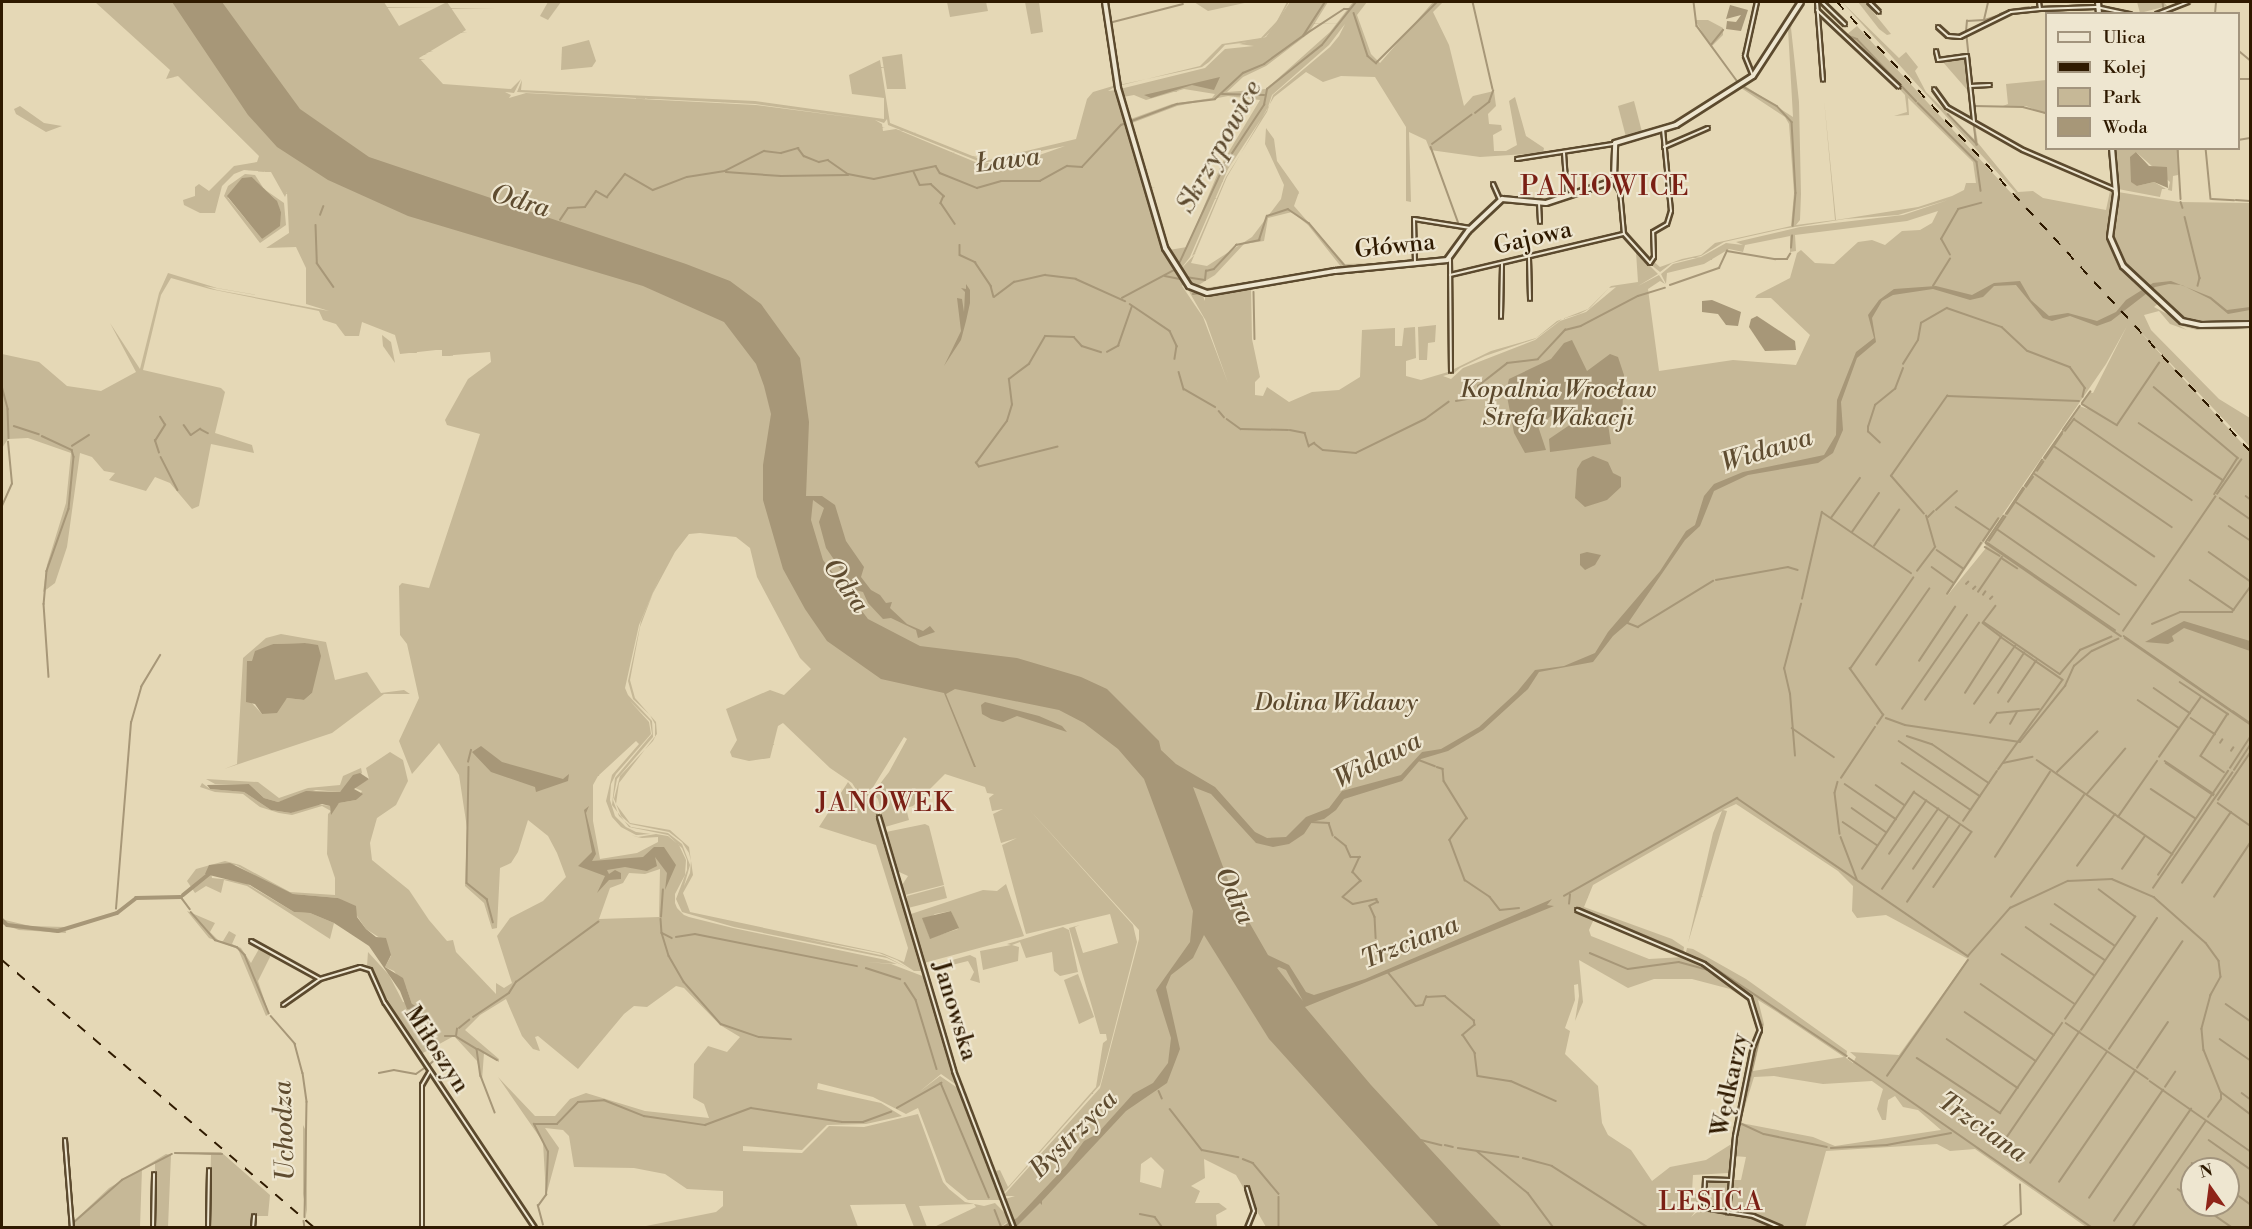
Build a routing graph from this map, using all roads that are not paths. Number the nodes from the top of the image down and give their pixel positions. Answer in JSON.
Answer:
{"nodes":[{"id":1,"x":1105,"y":2,"type":"edge"},
{"id":2,"x":1757,"y":2,"type":"edge"},
{"id":3,"x":1801,"y":2,"type":"edge"},
{"id":4,"x":1817,"y":2,"type":"edge"},
{"id":5,"x":1822,"y":2,"type":"edge"},
{"id":6,"x":1869,"y":2,"type":"edge"},
{"id":7,"x":2039,"y":2,"type":"edge"},
{"id":8,"x":2188,"y":2,"type":"edge"},
{"id":9,"x":2098,"y":4,"type":"edge"},
{"id":10,"x":2040,"y":9,"type":"junction"},
{"id":11,"x":1818,"y":10,"type":"junction"},
{"id":12,"x":1879,"y":12,"type":"dead end"},
{"id":13,"x":2124,"y":12,"type":"edge"},
{"id":14,"x":2162,"y":12,"type":"edge"},
{"id":15,"x":1845,"y":24,"type":"dead end"},
{"id":16,"x":1938,"y":27,"type":"dead end"},
{"id":17,"x":1936,"y":51,"type":"dead end"},
{"id":18,"x":1753,"y":76,"type":"junction"},
{"id":19,"x":1823,"y":80,"type":"dead end"},
{"id":20,"x":1990,"y":85,"type":"dead end"},
{"id":21,"x":1899,"y":87,"type":"dead end"},
{"id":22,"x":1970,"y":87,"type":"junction"},
{"id":23,"x":1934,"y":89,"type":"dead end"},
{"id":24,"x":1974,"y":122,"type":"junction"},
{"id":25,"x":1708,"y":128,"type":"dead end"},
{"id":26,"x":1663,"y":129,"type":"junction"},
{"id":27,"x":1613,"y":144,"type":"junction"},
{"id":28,"x":1664,"y":147,"type":"junction"},
{"id":29,"x":2112,"y":150,"type":"edge"},
{"id":30,"x":1564,"y":153,"type":"junction"},
{"id":31,"x":1517,"y":159,"type":"dead end"},
{"id":32,"x":1613,"y":180,"type":"junction"},
{"id":33,"x":1493,"y":184,"type":"dead end"},
{"id":34,"x":2116,"y":190,"type":"junction"},
{"id":35,"x":1567,"y":196,"type":"junction"},
{"id":36,"x":1500,"y":200,"type":"junction"},
{"id":37,"x":1539,"y":203,"type":"junction"},
{"id":38,"x":1540,"y":222,"type":"dead end"},
{"id":39,"x":1470,"y":228,"type":"junction"},
{"id":40,"x":1624,"y":234,"type":"junction"},
{"id":41,"x":1529,"y":258,"type":"junction"},
{"id":42,"x":1450,"y":259,"type":"junction"},
{"id":43,"x":1415,"y":263,"type":"junction"},
{"id":44,"x":1502,"y":264,"type":"junction"},
{"id":45,"x":1450,"y":275,"type":"junction"},
{"id":46,"x":1530,"y":299,"type":"dead end"},
{"id":47,"x":1501,"y":317,"type":"dead end"},
{"id":48,"x":2250,"y":324,"type":"edge"},
{"id":49,"x":1451,"y":371,"type":"dead end"},
{"id":50,"x":879,"y":816,"type":"dead end"},
{"id":51,"x":1577,"y":910,"type":"dead end"},
{"id":52,"x":251,"y":941,"type":"dead end"},
{"id":53,"x":320,"y":979,"type":"junction"},
{"id":54,"x":283,"y":1005,"type":"dead end"},
{"id":55,"x":431,"y":1070,"type":"junction"},
{"id":56,"x":65,"y":1142,"type":"dead end"},
{"id":57,"x":209,"y":1170,"type":"dead end"},
{"id":58,"x":154,"y":1174,"type":"dead end"},
{"id":59,"x":1730,"y":1180,"type":"junction"},
{"id":60,"x":1247,"y":1188,"type":"dead end"},
{"id":61,"x":1728,"y":1213,"type":"junction"},
{"id":62,"x":254,"y":1216,"type":"dead end"},
{"id":63,"x":72,"y":1227,"type":"edge"},
{"id":64,"x":153,"y":1227,"type":"edge"},
{"id":65,"x":208,"y":1227,"type":"edge"},
{"id":66,"x":253,"y":1227,"type":"edge"},
{"id":67,"x":422,"y":1227,"type":"edge"},
{"id":68,"x":535,"y":1227,"type":"edge"},
{"id":69,"x":1014,"y":1227,"type":"edge"},
{"id":70,"x":1247,"y":1227,"type":"edge"},
{"id":71,"x":1781,"y":1227,"type":"edge"}],
"edges":[{"from":1,"to":43,"type":"street","name":"Główna"},
{"from":2,"to":18,"type":"street"},
{"from":3,"to":18,"type":"street"},
{"from":4,"to":11,"type":"street"},
{"from":5,"to":15,"type":"street"},
{"from":6,"to":12,"type":"street"},
{"from":7,"to":10,"type":"street"},
{"from":8,"to":14,"type":"street"},
{"from":9,"to":10,"type":"street"},
{"from":9,"to":13,"type":"street"},
{"from":10,"to":16,"type":"street"},
{"from":11,"to":19,"type":"street"},
{"from":11,"to":21,"type":"street"},
{"from":17,"to":22,"type":"street"},
{"from":18,"to":26,"type":"street"},
{"from":20,"to":22,"type":"street"},
{"from":22,"to":24,"type":"street"},
{"from":23,"to":24,"type":"street"},
{"from":24,"to":34,"type":"street"},
{"from":25,"to":28,"type":"street"},
{"from":26,"to":27,"type":"street"},
{"from":26,"to":28,"type":"street"},
{"from":27,"to":30,"type":"street"},
{"from":27,"to":32,"type":"street"},
{"from":28,"to":40,"type":"street"},
{"from":29,"to":34,"type":"street"},
{"from":30,"to":31,"type":"street"},
{"from":30,"to":35,"type":"street"},
{"from":32,"to":35,"type":"street"},
{"from":32,"to":40,"type":"street"},
{"from":33,"to":36,"type":"street"},
{"from":34,"to":48,"type":"street"},
{"from":35,"to":37,"type":"street"},
{"from":36,"to":37,"type":"street"},
{"from":36,"to":39,"type":"street","name":"Główna"},
{"from":37,"to":38,"type":"street"},
{"from":39,"to":42,"type":"street","name":"Główna"},
{"from":39,"to":43,"type":"street"},
{"from":40,"to":41,"type":"street","name":"Gajowa"},
{"from":41,"to":44,"type":"street","name":"Gajowa"},
{"from":41,"to":46,"type":"street"},
{"from":42,"to":43,"type":"street","name":"Główna"},
{"from":42,"to":45,"type":"street"},
{"from":44,"to":45,"type":"street","name":"Gajowa"},
{"from":44,"to":47,"type":"street"},
{"from":45,"to":49,"type":"street"},
{"from":50,"to":69,"type":"street","name":"Janowska"},
{"from":51,"to":59,"type":"street","name":"Wędkarzy"},
{"from":52,"to":53,"type":"street"},
{"from":53,"to":54,"type":"street","name":"Miłoszyn"},
{"from":53,"to":55,"type":"street","name":"Miłoszyn"},
{"from":55,"to":67,"type":"street"},
{"from":55,"to":68,"type":"street","name":"Miłoszyn"},
{"from":56,"to":63,"type":"street"},
{"from":57,"to":65,"type":"street"},
{"from":58,"to":64,"type":"street"},
{"from":59,"to":61,"type":"street","name":"Wędkarzy"},
{"from":59,"to":61,"type":"street"},
{"from":60,"to":70,"type":"street"},
{"from":61,"to":71,"type":"street"},
{"from":62,"to":66,"type":"street"}]}
